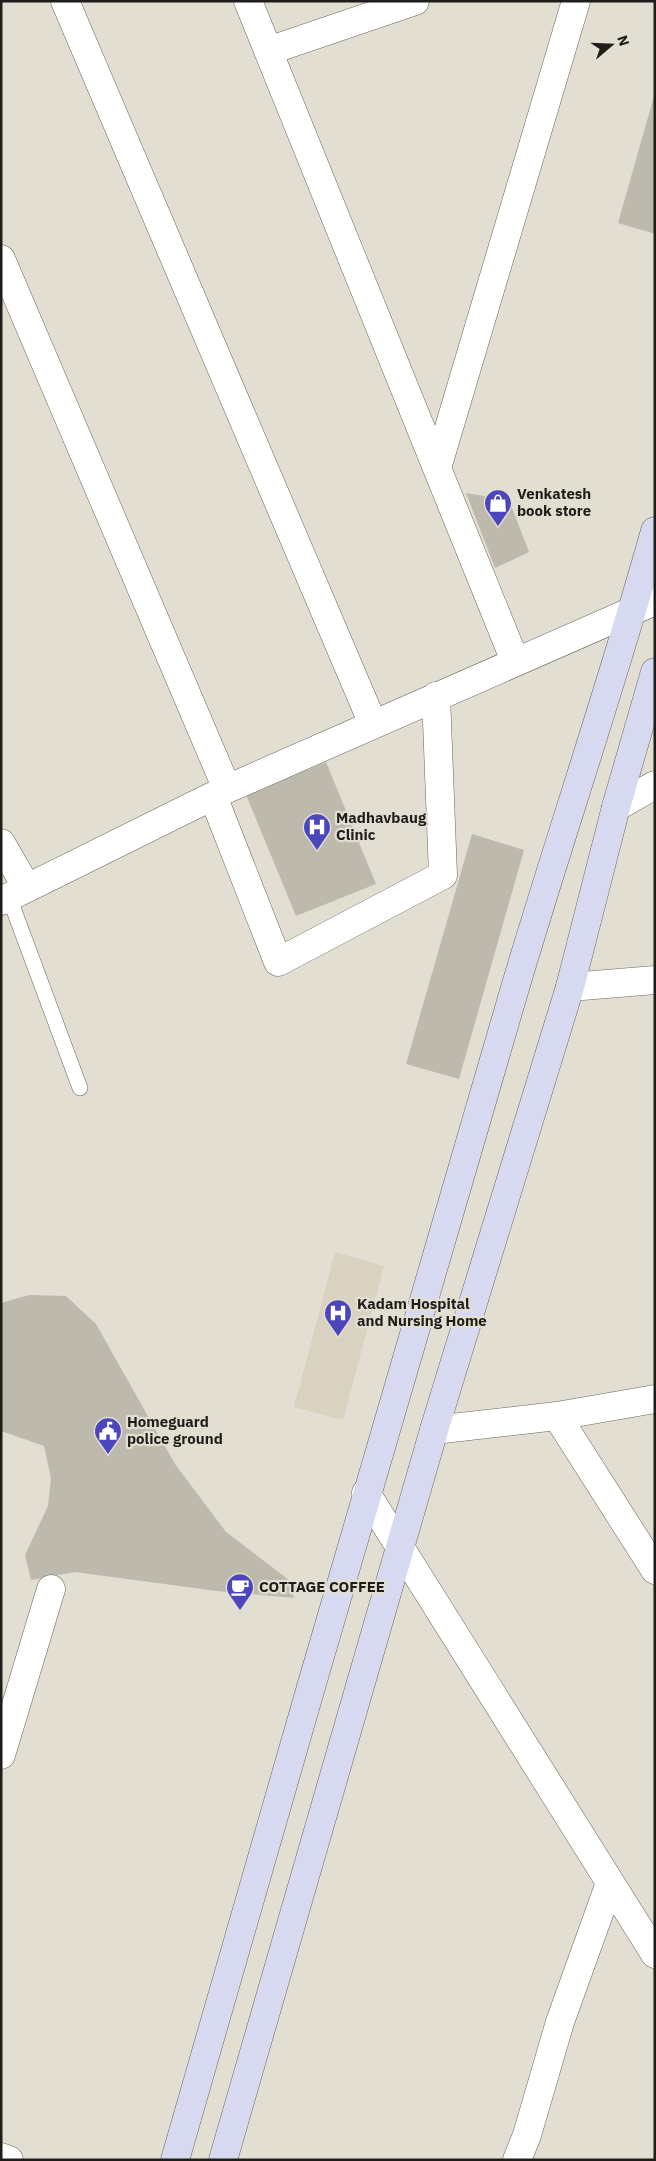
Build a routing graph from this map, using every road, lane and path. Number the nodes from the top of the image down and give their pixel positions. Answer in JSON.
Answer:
{"nodes":[{"id":1,"x":65,"y":1,"type":"edge"},
{"id":2,"x":248,"y":1,"type":"edge"},
{"id":3,"x":415,"y":1,"type":"edge"},
{"id":4,"x":576,"y":1,"type":"edge"},
{"id":5,"x":268,"y":51,"type":"junction"},
{"id":6,"x":1,"y":259,"type":"edge"},
{"id":7,"x":437,"y":468,"type":"junction"},
{"id":8,"x":655,"y":531,"type":"edge"},
{"id":9,"x":644,"y":605,"type":"edge"},
{"id":10,"x":515,"y":661,"type":"junction"},
{"id":11,"x":655,"y":672,"type":"edge"},
{"id":12,"x":436,"y":696,"type":"junction"},
{"id":13,"x":373,"y":724,"type":"junction"},
{"id":14,"x":655,"y":785,"type":"edge"},
{"id":15,"x":220,"y":792,"type":"junction"},
{"id":16,"x":616,"y":807,"type":"junction"},
{"id":17,"x":1,"y":843,"type":"edge"},
{"id":18,"x":12,"y":895,"type":"edge"},
{"id":19,"x":655,"y":980,"type":"edge"},
{"id":20,"x":570,"y":987,"type":"junction"},
{"id":21,"x":80,"y":1088,"type":"dead end"},
{"id":22,"x":655,"y":1399,"type":"edge"},
{"id":23,"x":557,"y":1416,"type":"junction"},
{"id":24,"x":434,"y":1430,"type":"junction"},
{"id":25,"x":366,"y":1493,"type":"junction"},
{"id":26,"x":400,"y":1548,"type":"junction"},
{"id":27,"x":655,"y":1570,"type":"edge"},
{"id":28,"x":51,"y":1589,"type":"dead end"},
{"id":29,"x":1,"y":1755,"type":"edge"},
{"id":30,"x":610,"y":1883,"type":"junction"},
{"id":31,"x":655,"y":1954,"type":"edge"},
{"id":32,"x":1,"y":2157,"type":"edge"},
{"id":33,"x":9,"y":2160,"type":"edge"},
{"id":34,"x":176,"y":2160,"type":"edge"},
{"id":35,"x":223,"y":2160,"type":"edge"},
{"id":36,"x":517,"y":2160,"type":"edge"}],
"edges":[{"from":1,"to":13,"type":"street"},
{"from":2,"to":5,"type":"street"},
{"from":3,"to":5,"type":"street"},
{"from":4,"to":7,"type":"street"},
{"from":5,"to":7,"type":"street"},
{"from":6,"to":15,"type":"street"},
{"from":7,"to":10,"type":"street"},
{"from":8,"to":9,"type":"main road"},
{"from":9,"to":10,"type":"street"},
{"from":9,"to":25,"type":"main road"},
{"from":10,"to":12,"type":"street"},
{"from":11,"to":16,"type":"main road"},
{"from":12,"to":13,"type":"street"},
{"from":12,"to":15,"type":"street"},
{"from":13,"to":15,"type":"street"},
{"from":14,"to":16,"type":"street"},
{"from":15,"to":18,"type":"street"},
{"from":16,"to":20,"type":"main road"},
{"from":17,"to":18,"type":"street"},
{"from":18,"to":21,"type":"lane"},
{"from":19,"to":20,"type":"street"},
{"from":20,"to":24,"type":"main road"},
{"from":22,"to":23,"type":"street"},
{"from":23,"to":24,"type":"street"},
{"from":23,"to":27,"type":"street"},
{"from":24,"to":26,"type":"main road"},
{"from":25,"to":26,"type":"street"},
{"from":25,"to":34,"type":"main road"},
{"from":26,"to":30,"type":"street"},
{"from":26,"to":35,"type":"main road"},
{"from":28,"to":29,"type":"street"},
{"from":30,"to":31,"type":"street"},
{"from":30,"to":36,"type":"street"},
{"from":32,"to":33,"type":"street"}]}
